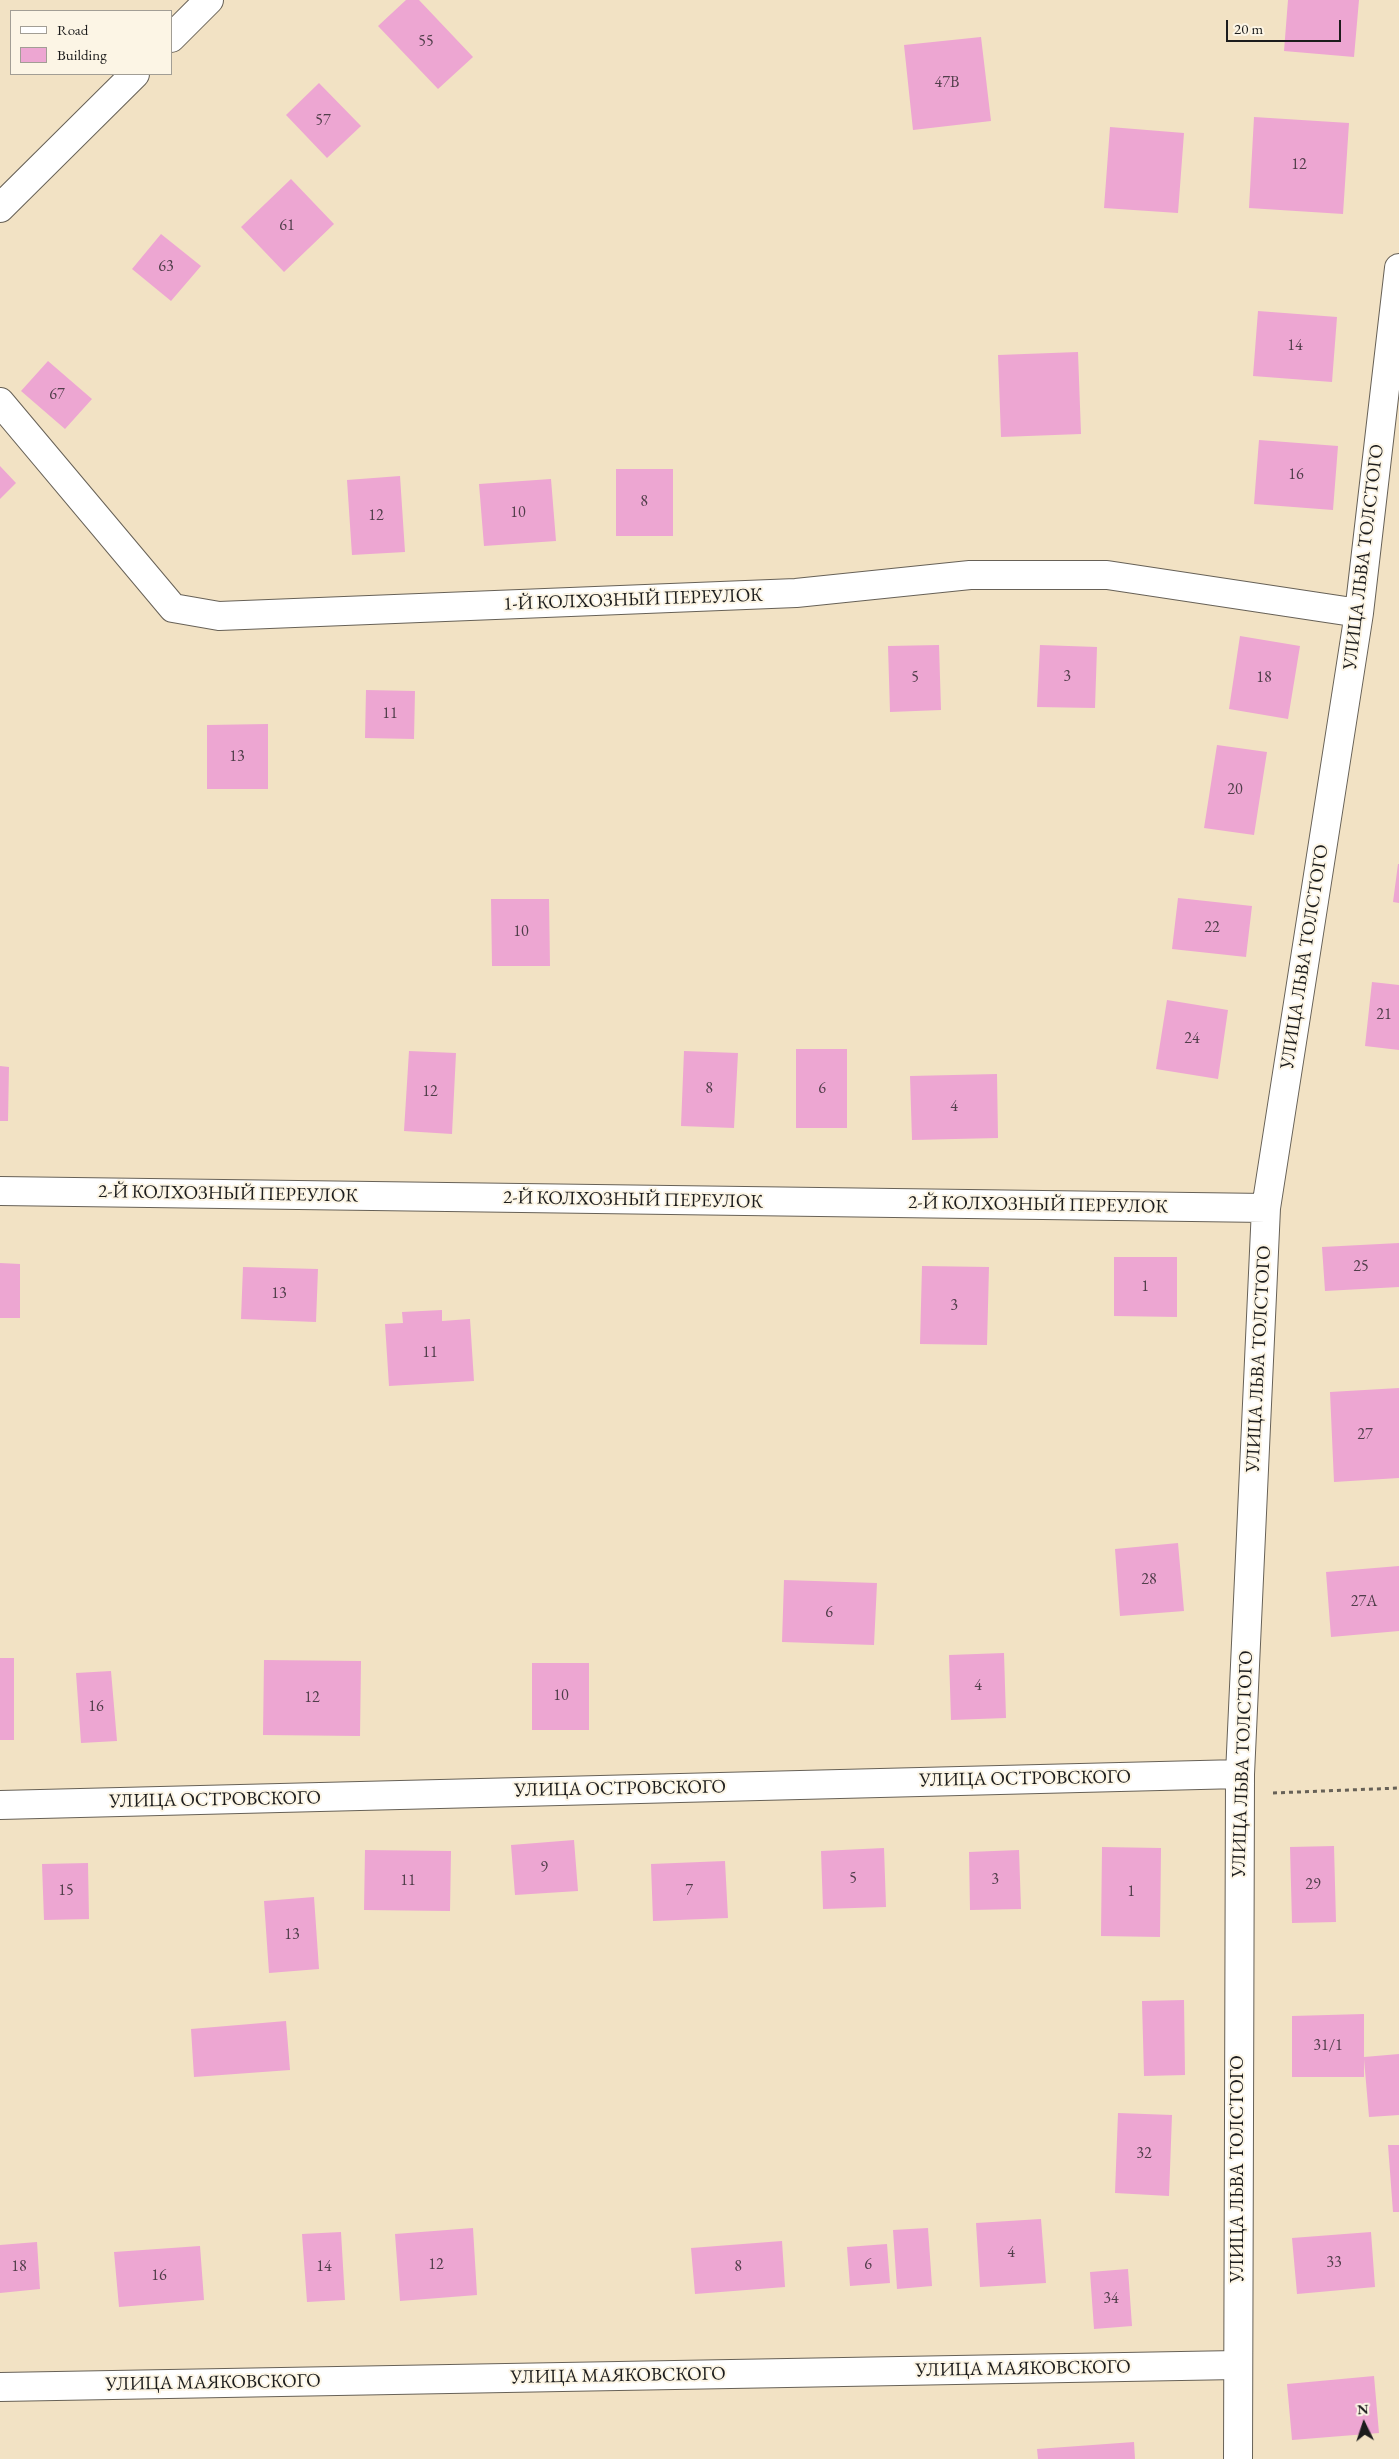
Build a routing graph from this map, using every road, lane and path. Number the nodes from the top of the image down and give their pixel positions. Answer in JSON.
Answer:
{"nodes":[{"id":1,"x":209,"y":0,"type":"edge"},
{"id":2,"x":172,"y":37,"type":"edge"},
{"id":3,"x":134,"y":75,"type":"edge"},
{"id":4,"x":0,"y":208,"type":"edge"},
{"id":5,"x":1399,"y":268,"type":"edge"},
{"id":6,"x":0,"y":402,"type":"edge"},
{"id":7,"x":1359,"y":613,"type":"junction"},
{"id":8,"x":0,"y":1191,"type":"edge"},
{"id":9,"x":1266,"y":1208,"type":"junction"},
{"id":10,"x":1240,"y":1784,"type":"junction"},
{"id":11,"x":1399,"y":1788,"type":"edge"},
{"id":12,"x":0,"y":1805,"type":"edge"},
{"id":13,"x":1237,"y":2365,"type":"junction"},
{"id":14,"x":0,"y":2387,"type":"edge"},
{"id":15,"x":1238,"y":2459,"type":"edge"}],
"edges":[{"from":1,"to":2,"type":"street"},
{"from":3,"to":4,"type":"street"},
{"from":5,"to":7,"type":"street","name":"УЛИЦА ЛЬВА ТОЛСТОГО"},
{"from":6,"to":7,"type":"street","name":"1-Й КОЛХОЗНЫЙ ПЕРЕУЛОК"},
{"from":7,"to":9,"type":"street","name":"УЛИЦА ЛЬВА ТОЛСТОГО"},
{"from":8,"to":9,"type":"street","name":"2-Й КОЛХОЗНЫЙ ПЕРЕУЛОК"},
{"from":9,"to":10,"type":"street","name":"УЛИЦА ЛЬВА ТОЛСТОГО"},
{"from":10,"to":11,"type":"path"},
{"from":10,"to":12,"type":"street","name":"УЛИЦА ОСТРОВСКОГО"},
{"from":10,"to":13,"type":"street","name":"УЛИЦА ЛЬВА ТОЛСТОГО"},
{"from":13,"to":14,"type":"street","name":"УЛИЦА МАЯКОВСКОГО"},
{"from":13,"to":15,"type":"street","name":"УЛИЦА ЛЬВА ТОЛСТОГО"}]}
